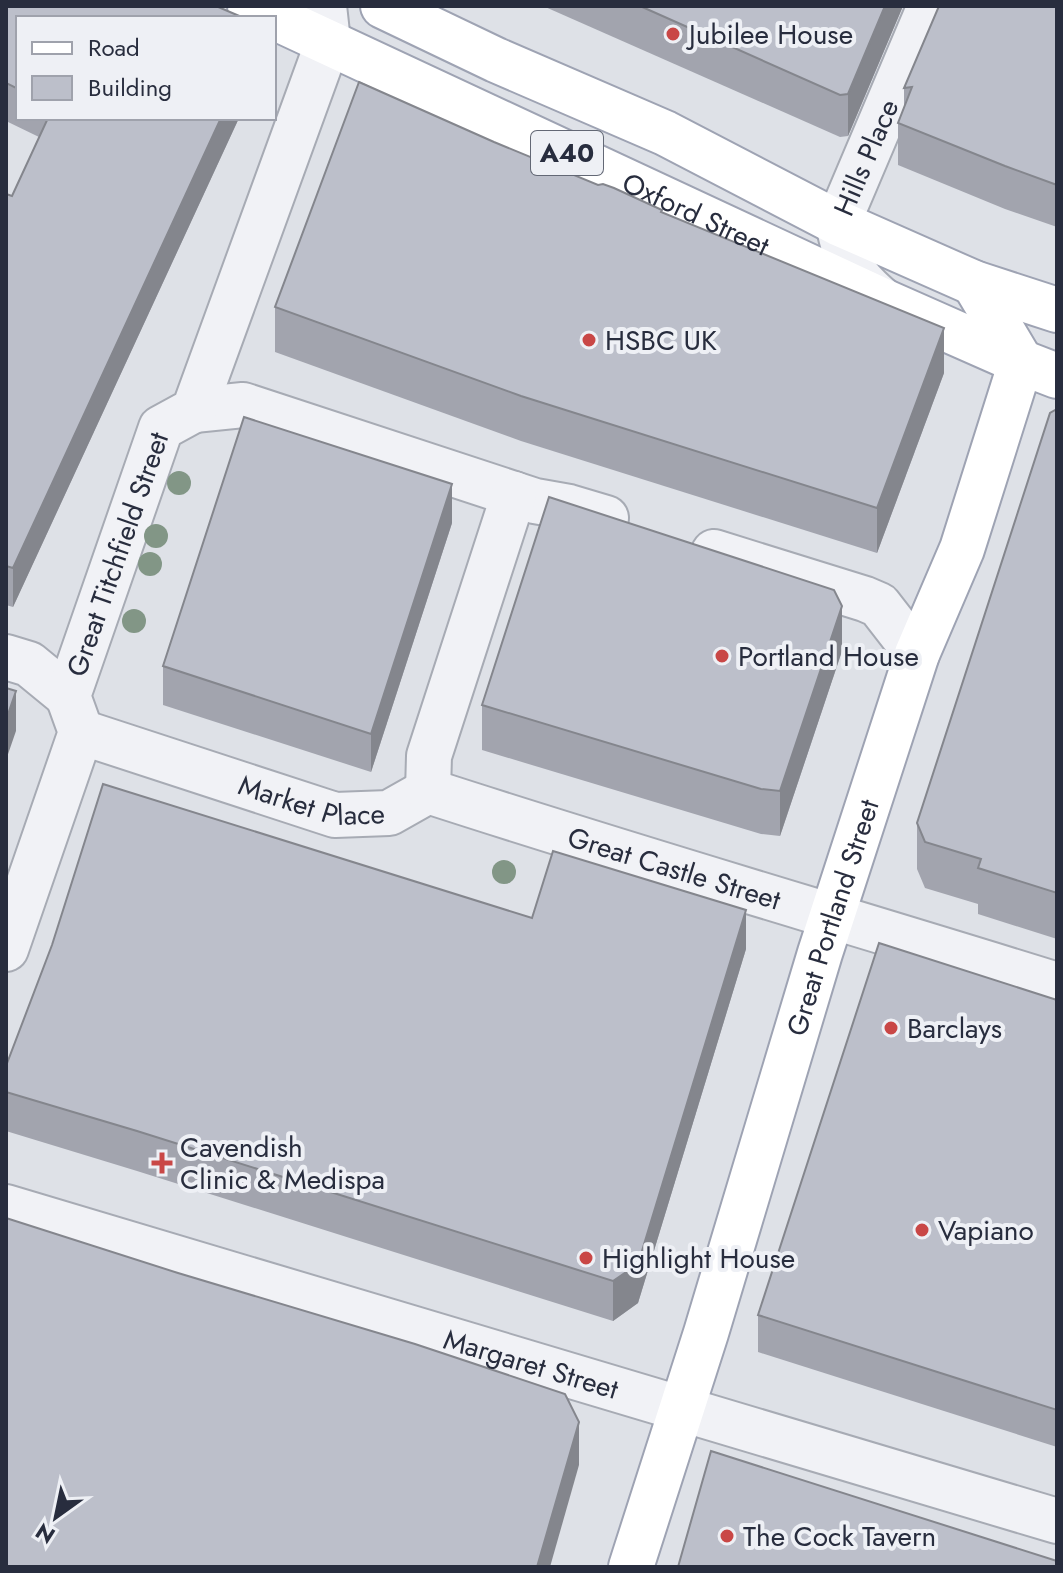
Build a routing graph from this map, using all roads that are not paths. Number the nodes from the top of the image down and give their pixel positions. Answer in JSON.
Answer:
{"nodes":[{"id":1,"x":250,"y":6,"type":"edge"},
{"id":2,"x":383,"y":6,"type":"edge"},
{"id":3,"x":930,"y":6,"type":"edge"},
{"id":4,"x":326,"y":24,"type":"edge"},
{"id":5,"x":838,"y":223,"type":"junction"},
{"id":6,"x":974,"y":283,"type":"junction"},
{"id":7,"x":883,"y":301,"type":"junction"},
{"id":8,"x":1057,"y":310,"type":"edge"},
{"id":9,"x":1039,"y":369,"type":"edge"},
{"id":10,"x":194,"y":410,"type":"junction"},
{"id":11,"x":514,"y":494,"type":"junction"},
{"id":12,"x":917,"y":654,"type":"junction"},
{"id":13,"x":6,"y":657,"type":"edge"},
{"id":14,"x":75,"y":714,"type":"junction"},
{"id":15,"x":428,"y":791,"type":"junction"},
{"id":16,"x":833,"y":915,"type":"junction"},
{"id":17,"x":6,"y":949,"type":"edge"},
{"id":18,"x":1057,"y":985,"type":"edge"},
{"id":19,"x":6,"y":1207,"type":"edge"},
{"id":20,"x":681,"y":1408,"type":"junction"},
{"id":21,"x":1057,"y":1521,"type":"edge"},
{"id":22,"x":631,"y":1567,"type":"edge"}],
"edges":[{"from":1,"to":4,"type":"main road","name":"Oxford Street","number":"A40"},
{"from":2,"to":5,"type":"main road","name":"Oxford Street","number":"A40"},
{"from":3,"to":5,"type":"street","name":"Hills Place"},
{"from":4,"to":7,"type":"main road","name":"Oxford Street","number":"A40"},
{"from":4,"to":10,"type":"street","name":"Great Titchfield Street"},
{"from":5,"to":6,"type":"main road","name":"Oxford Street","number":"A40"},
{"from":5,"to":7,"type":"street","name":"Hills Place"},
{"from":6,"to":8,"type":"main road","name":"Oxford Street","number":"A40"},
{"from":6,"to":9,"type":"main road"},
{"from":7,"to":9,"type":"main road","name":"Oxford Street","number":"A40"},
{"from":9,"to":12,"type":"main road","name":"Great Portland Street"},
{"from":10,"to":11,"type":"street"},
{"from":10,"to":14,"type":"street","name":"Great Titchfield Street"},
{"from":11,"to":12,"type":"street"},
{"from":11,"to":15,"type":"street","name":"Market Place"},
{"from":12,"to":16,"type":"main road","name":"Great Portland Street"},
{"from":13,"to":14,"type":"street"},
{"from":14,"to":15,"type":"street","name":"Market Place"},
{"from":14,"to":17,"type":"street","name":"Great Titchfield Street"},
{"from":15,"to":16,"type":"street","name":"Great Castle Street"},
{"from":16,"to":18,"type":"street","name":"Great Castle Street"},
{"from":16,"to":20,"type":"main road","name":"Great Portland Street"},
{"from":19,"to":20,"type":"street","name":"Margaret Street"},
{"from":20,"to":21,"type":"street","name":"Margaret Street"},
{"from":20,"to":22,"type":"main road","name":"Great Portland Street"}]}
